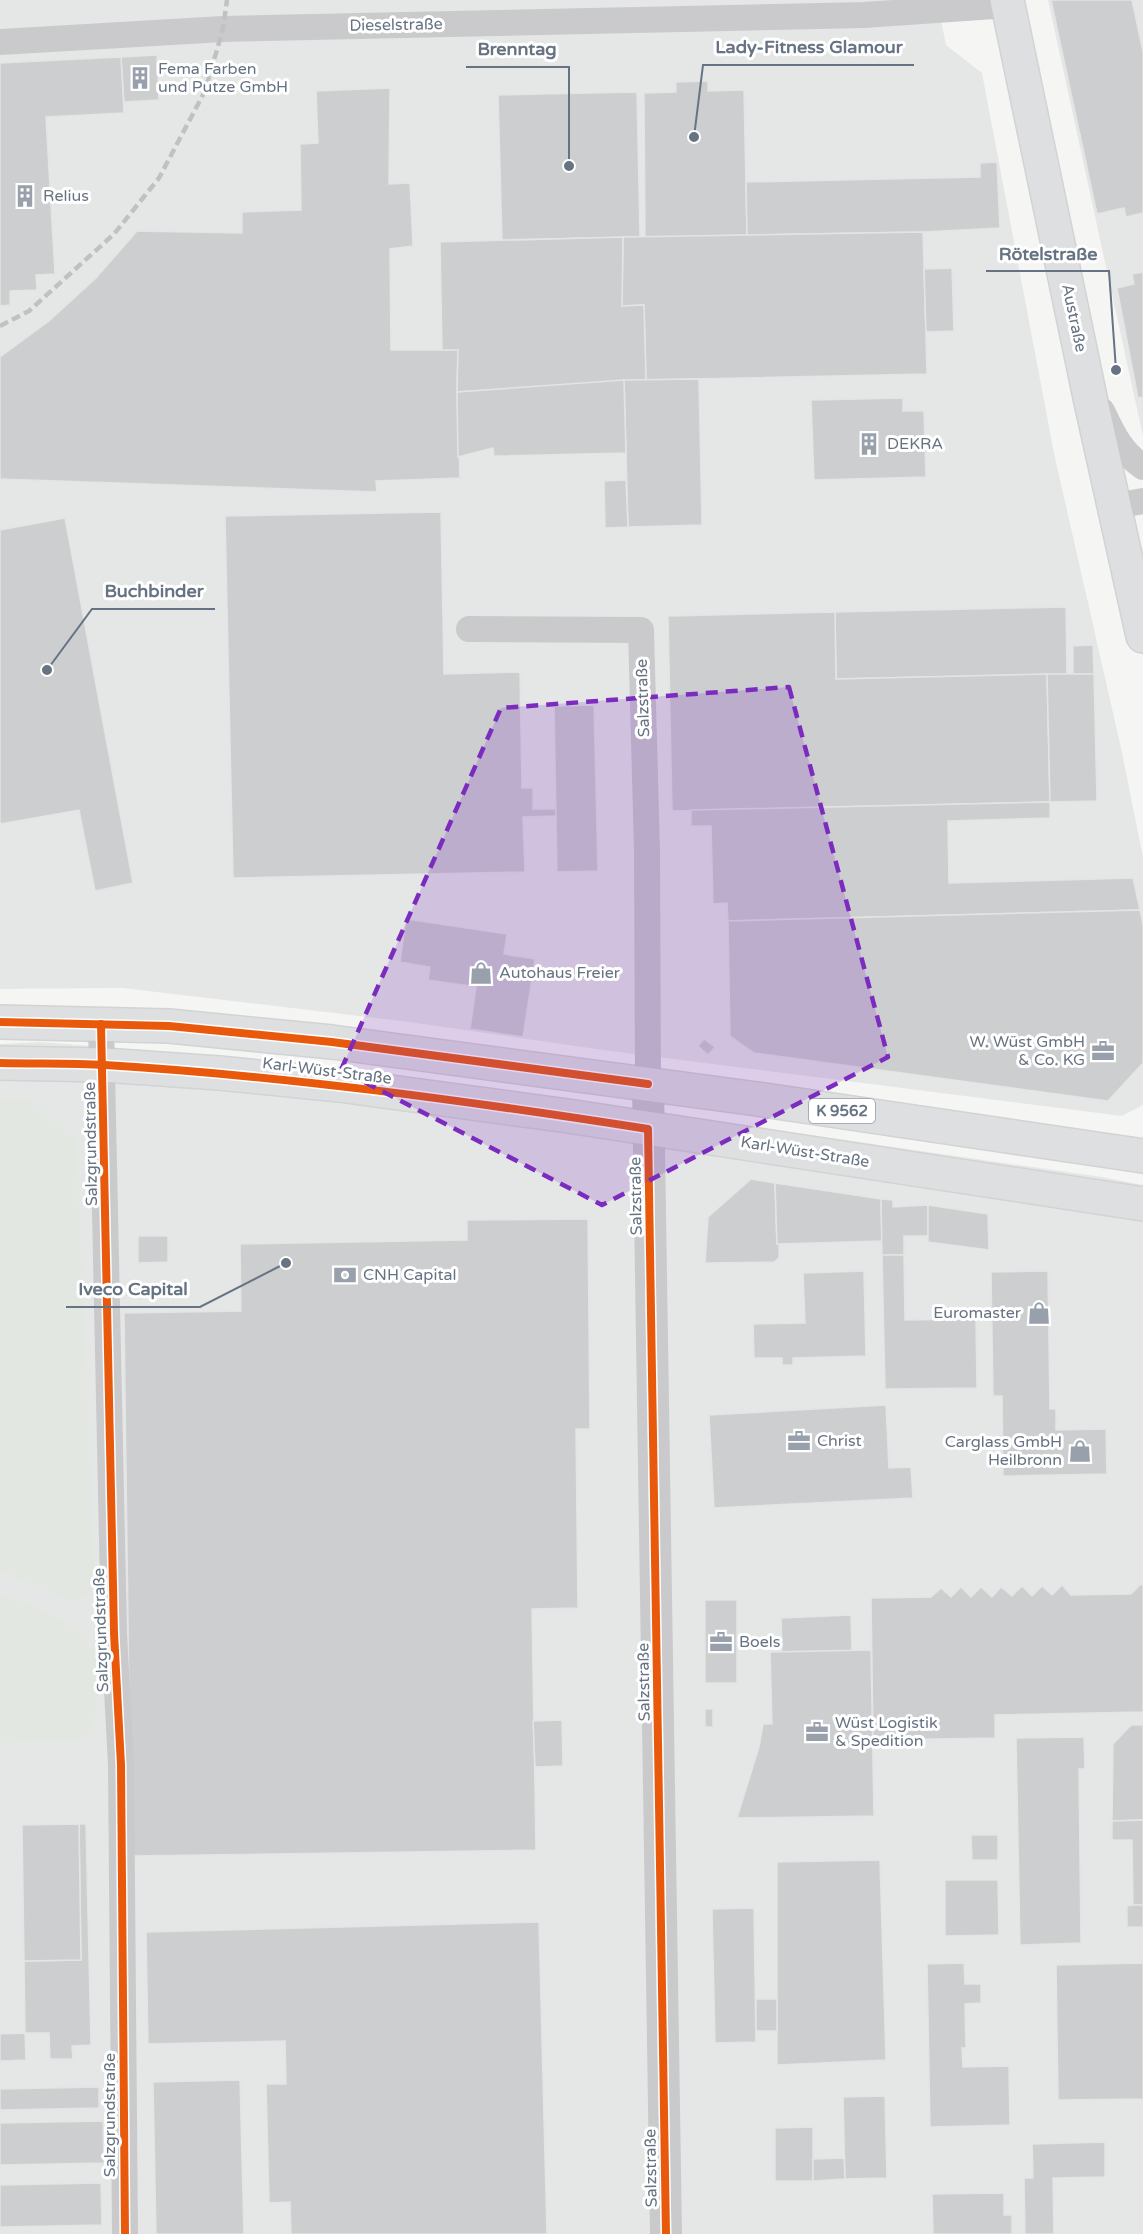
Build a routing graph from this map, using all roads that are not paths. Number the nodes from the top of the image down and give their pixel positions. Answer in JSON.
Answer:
{"nodes":[{"id":1,"x":1008,"y":3,"type":"edge"},
{"id":2,"x":0,"y":42,"type":"edge"},
{"id":3,"x":1086,"y":377,"type":"junction"},
{"id":4,"x":1143,"y":467,"type":"edge"},
{"id":5,"x":1129,"y":504,"type":"edge"},
{"id":6,"x":469,"y":629,"type":"dead end"},
{"id":7,"x":1143,"y":636,"type":"edge"},
{"id":8,"x":0,"y":1022,"type":"edge"},
{"id":9,"x":101,"y":1024,"type":"junction"},
{"id":10,"x":0,"y":1063,"type":"edge"},
{"id":11,"x":103,"y":1065,"type":"junction"},
{"id":12,"x":648,"y":1084,"type":"junction"},
{"id":13,"x":648,"y":1129,"type":"junction"},
{"id":14,"x":1134,"y":1151,"type":"edge"},
{"id":15,"x":1143,"y":1204,"type":"edge"},
{"id":16,"x":124,"y":2234,"type":"edge"},
{"id":17,"x":666,"y":2234,"type":"edge"}],
"edges":[{"from":1,"to":2,"type":"street","name":"Dieselstraße"},
{"from":1,"to":3,"type":"main road","name":"Austraße"},
{"from":3,"to":4,"type":"street"},
{"from":3,"to":5,"type":"main road","name":"Austraße"},
{"from":5,"to":7,"type":"main road","name":"Austraße"},
{"from":6,"to":12,"type":"street","name":"Salzstraße"},
{"from":8,"to":9,"type":"main road","name":"Karl-Wüst-Straße","number":"K 9562"},
{"from":9,"to":11,"type":"street","name":"Salzgrundstraße"},
{"from":9,"to":12,"type":"main road","name":"Karl-Wüst-Straße","number":"K 9562"},
{"from":10,"to":11,"type":"main road","name":"Karl-Wüst-Straße"},
{"from":11,"to":13,"type":"main road","name":"Karl-Wüst-Straße"},
{"from":11,"to":16,"type":"street","name":"Salzgrundstraße"},
{"from":12,"to":13,"type":"street","name":"Salzstraße"},
{"from":12,"to":14,"type":"main road","name":"Karl-Wüst-Straße","number":"K 9562"},
{"from":13,"to":15,"type":"main road","name":"Karl-Wüst-Straße"},
{"from":13,"to":17,"type":"street","name":"Salzstraße"}]}
